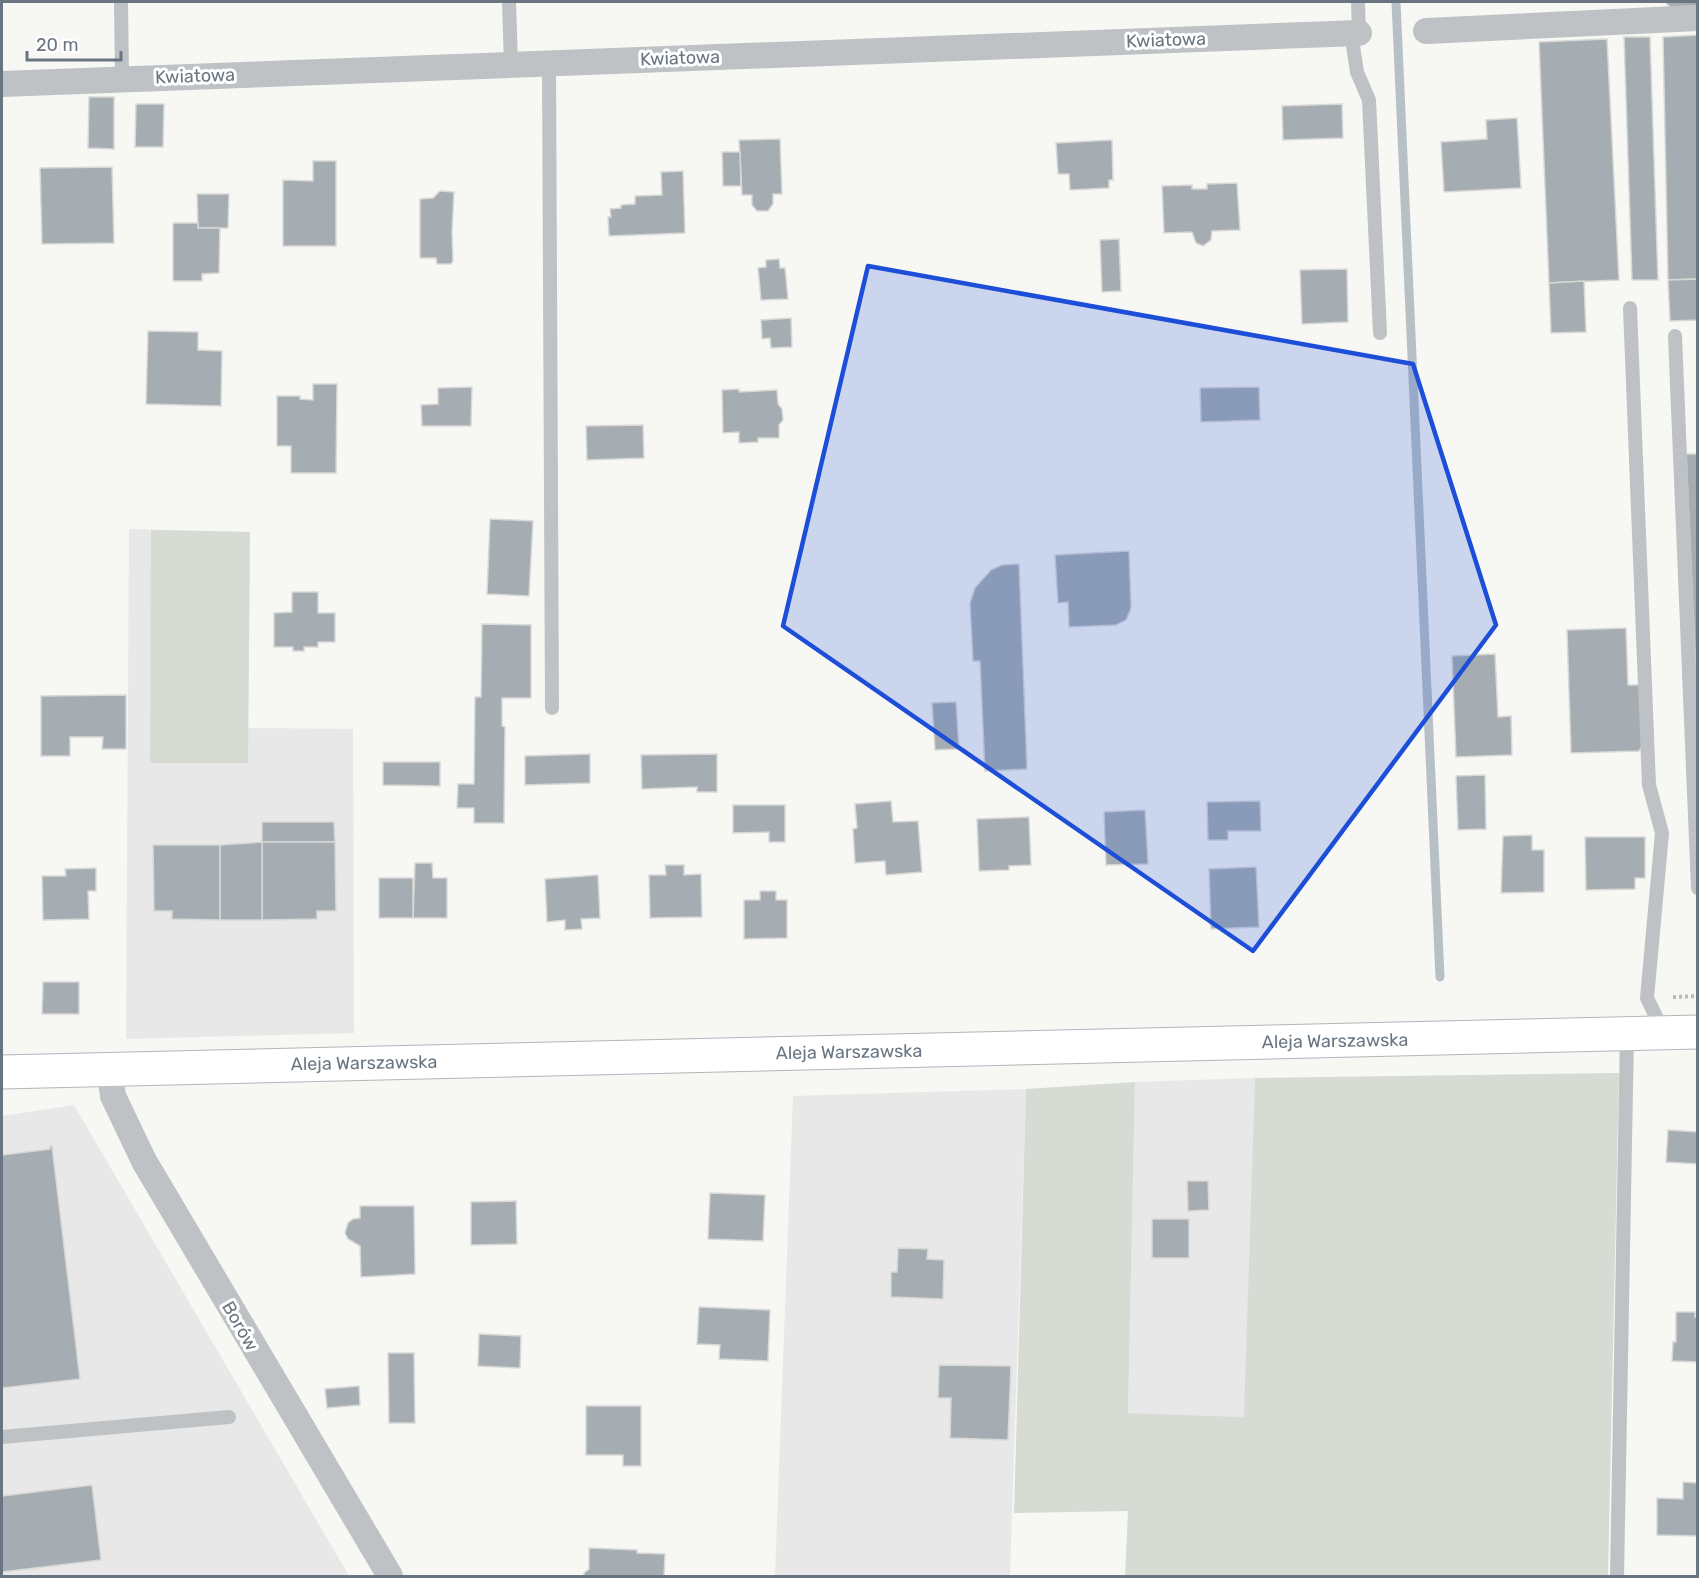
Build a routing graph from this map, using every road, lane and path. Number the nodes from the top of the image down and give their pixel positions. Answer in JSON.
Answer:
{"nodes":[{"id":1,"x":121,"y":2,"type":"edge"},
{"id":2,"x":508,"y":2,"type":"edge"},
{"id":3,"x":1358,"y":2,"type":"edge"},
{"id":4,"x":1698,"y":18,"type":"edge"},
{"id":5,"x":1426,"y":32,"type":"dead end"},
{"id":6,"x":1355,"y":33,"type":"junction"},
{"id":7,"x":549,"y":63,"type":"junction"},
{"id":8,"x":511,"y":64,"type":"junction"},
{"id":9,"x":122,"y":79,"type":"junction"},
{"id":10,"x":2,"y":84,"type":"edge"},
{"id":11,"x":1630,"y":308,"type":"dead end"},
{"id":12,"x":1380,"y":333,"type":"dead end"},
{"id":13,"x":1675,"y":336,"type":"dead end"},
{"id":14,"x":552,"y":708,"type":"dead end"},
{"id":15,"x":1698,"y":888,"type":"edge"},
{"id":16,"x":1698,"y":1032,"type":"edge"},
{"id":17,"x":1664,"y":1033,"type":"junction"},
{"id":18,"x":1627,"y":1034,"type":"junction"},
{"id":19,"x":109,"y":1068,"type":"junction"},
{"id":20,"x":2,"y":1072,"type":"edge"},
{"id":21,"x":229,"y":1417,"type":"dead end"},
{"id":22,"x":2,"y":1437,"type":"edge"},
{"id":23,"x":390,"y":1576,"type":"edge"},
{"id":24,"x":1617,"y":1576,"type":"edge"}],
"edges":[{"from":1,"to":9,"type":"lane"},
{"from":2,"to":8,"type":"lane"},
{"from":3,"to":6,"type":"lane"},
{"from":4,"to":5,"type":"street"},
{"from":6,"to":7,"type":"street","name":"Kwiatowa"},
{"from":6,"to":12,"type":"lane"},
{"from":7,"to":8,"type":"street","name":"Kwiatowa"},
{"from":7,"to":14,"type":"lane"},
{"from":8,"to":9,"type":"street","name":"Kwiatowa"},
{"from":9,"to":10,"type":"street","name":"Kwiatowa"},
{"from":11,"to":17,"type":"lane"},
{"from":13,"to":15,"type":"lane"},
{"from":16,"to":17,"type":"street","name":"Aleja Warszawska"},
{"from":17,"to":18,"type":"street","name":"Aleja Warszawska"},
{"from":18,"to":19,"type":"street","name":"Aleja Warszawska"},
{"from":18,"to":24,"type":"lane"},
{"from":19,"to":20,"type":"street","name":"Aleja Warszawska"},
{"from":19,"to":23,"type":"street","name":"Borów"},
{"from":21,"to":22,"type":"lane"}]}
